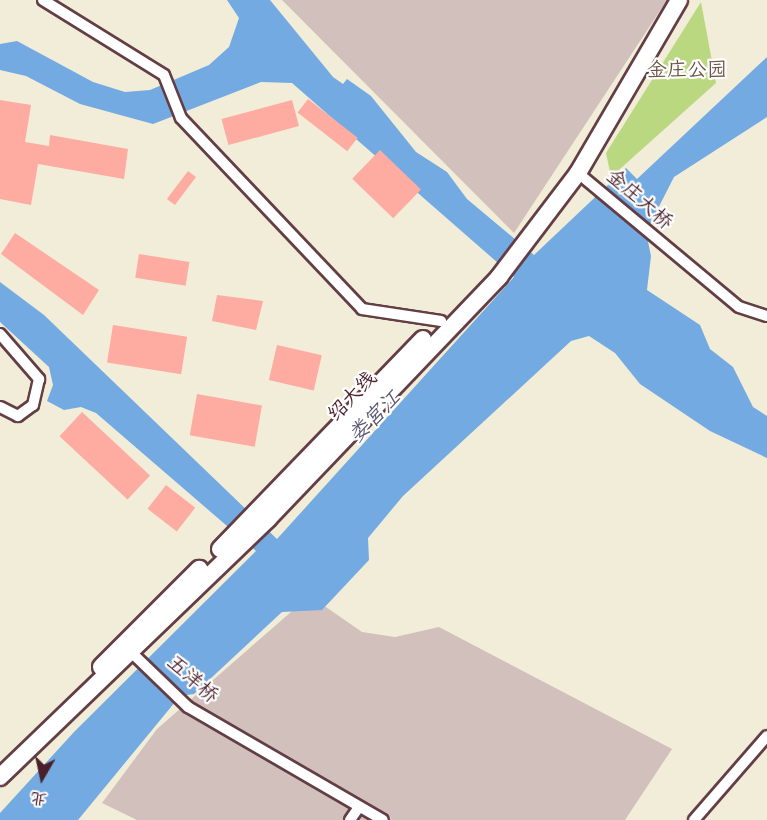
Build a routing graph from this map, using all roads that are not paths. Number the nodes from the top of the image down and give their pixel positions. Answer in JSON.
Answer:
{"nodes":[{"id":1,"x":43,"y":0,"type":"edge"},
{"id":2,"x":669,"y":0,"type":"edge"},
{"id":3,"x":679,"y":0,"type":"edge"},
{"id":4,"x":578,"y":173,"type":"junction"},
{"id":5,"x":524,"y":241,"type":"junction"},
{"id":6,"x":495,"y":274,"type":"junction"},
{"id":7,"x":767,"y":316,"type":"edge"},
{"id":8,"x":441,"y":321,"type":"junction"},
{"id":9,"x":0,"y":334,"type":"edge"},
{"id":10,"x":0,"y":407,"type":"edge"},
{"id":11,"x":262,"y":514,"type":"junction"},
{"id":12,"x":237,"y":539,"type":"junction"},
{"id":13,"x":132,"y":653,"type":"junction"},
{"id":14,"x":767,"y":736,"type":"edge"},
{"id":15,"x":0,"y":767,"type":"edge"},
{"id":16,"x":0,"y":777,"type":"edge"},
{"id":17,"x":359,"y":807,"type":"junction"},
{"id":18,"x":350,"y":820,"type":"edge"},
{"id":19,"x":383,"y":820,"type":"edge"},
{"id":20,"x":694,"y":820,"type":"edge"}],
"edges":[{"from":1,"to":8,"type":"street"},
{"from":2,"to":5,"type":"main road","name":"绍大线"},
{"from":3,"to":4,"type":"main road","name":"绍大线"},
{"from":4,"to":5,"type":"main road","name":"绍大线"},
{"from":4,"to":7,"type":"street","name":"金庄大桥"},
{"from":5,"to":6,"type":"main road","name":"绍大线"},
{"from":6,"to":8,"type":"main road","name":"绍大线"},
{"from":6,"to":11,"type":"main road","name":"绍大线"},
{"from":8,"to":11,"type":"main road","name":"绍大线"},
{"from":9,"to":10,"type":"street"},
{"from":11,"to":12,"type":"main road","name":"绍大线"},
{"from":12,"to":13,"type":"main road","name":"绍大线"},
{"from":12,"to":15,"type":"main road","name":"绍大线"},
{"from":13,"to":16,"type":"main road","name":"绍大线"},
{"from":13,"to":17,"type":"street","name":"五洋桥"},
{"from":14,"to":20,"type":"street"},
{"from":17,"to":18,"type":"street"},
{"from":17,"to":19,"type":"street","name":"五洋桥"}]}
